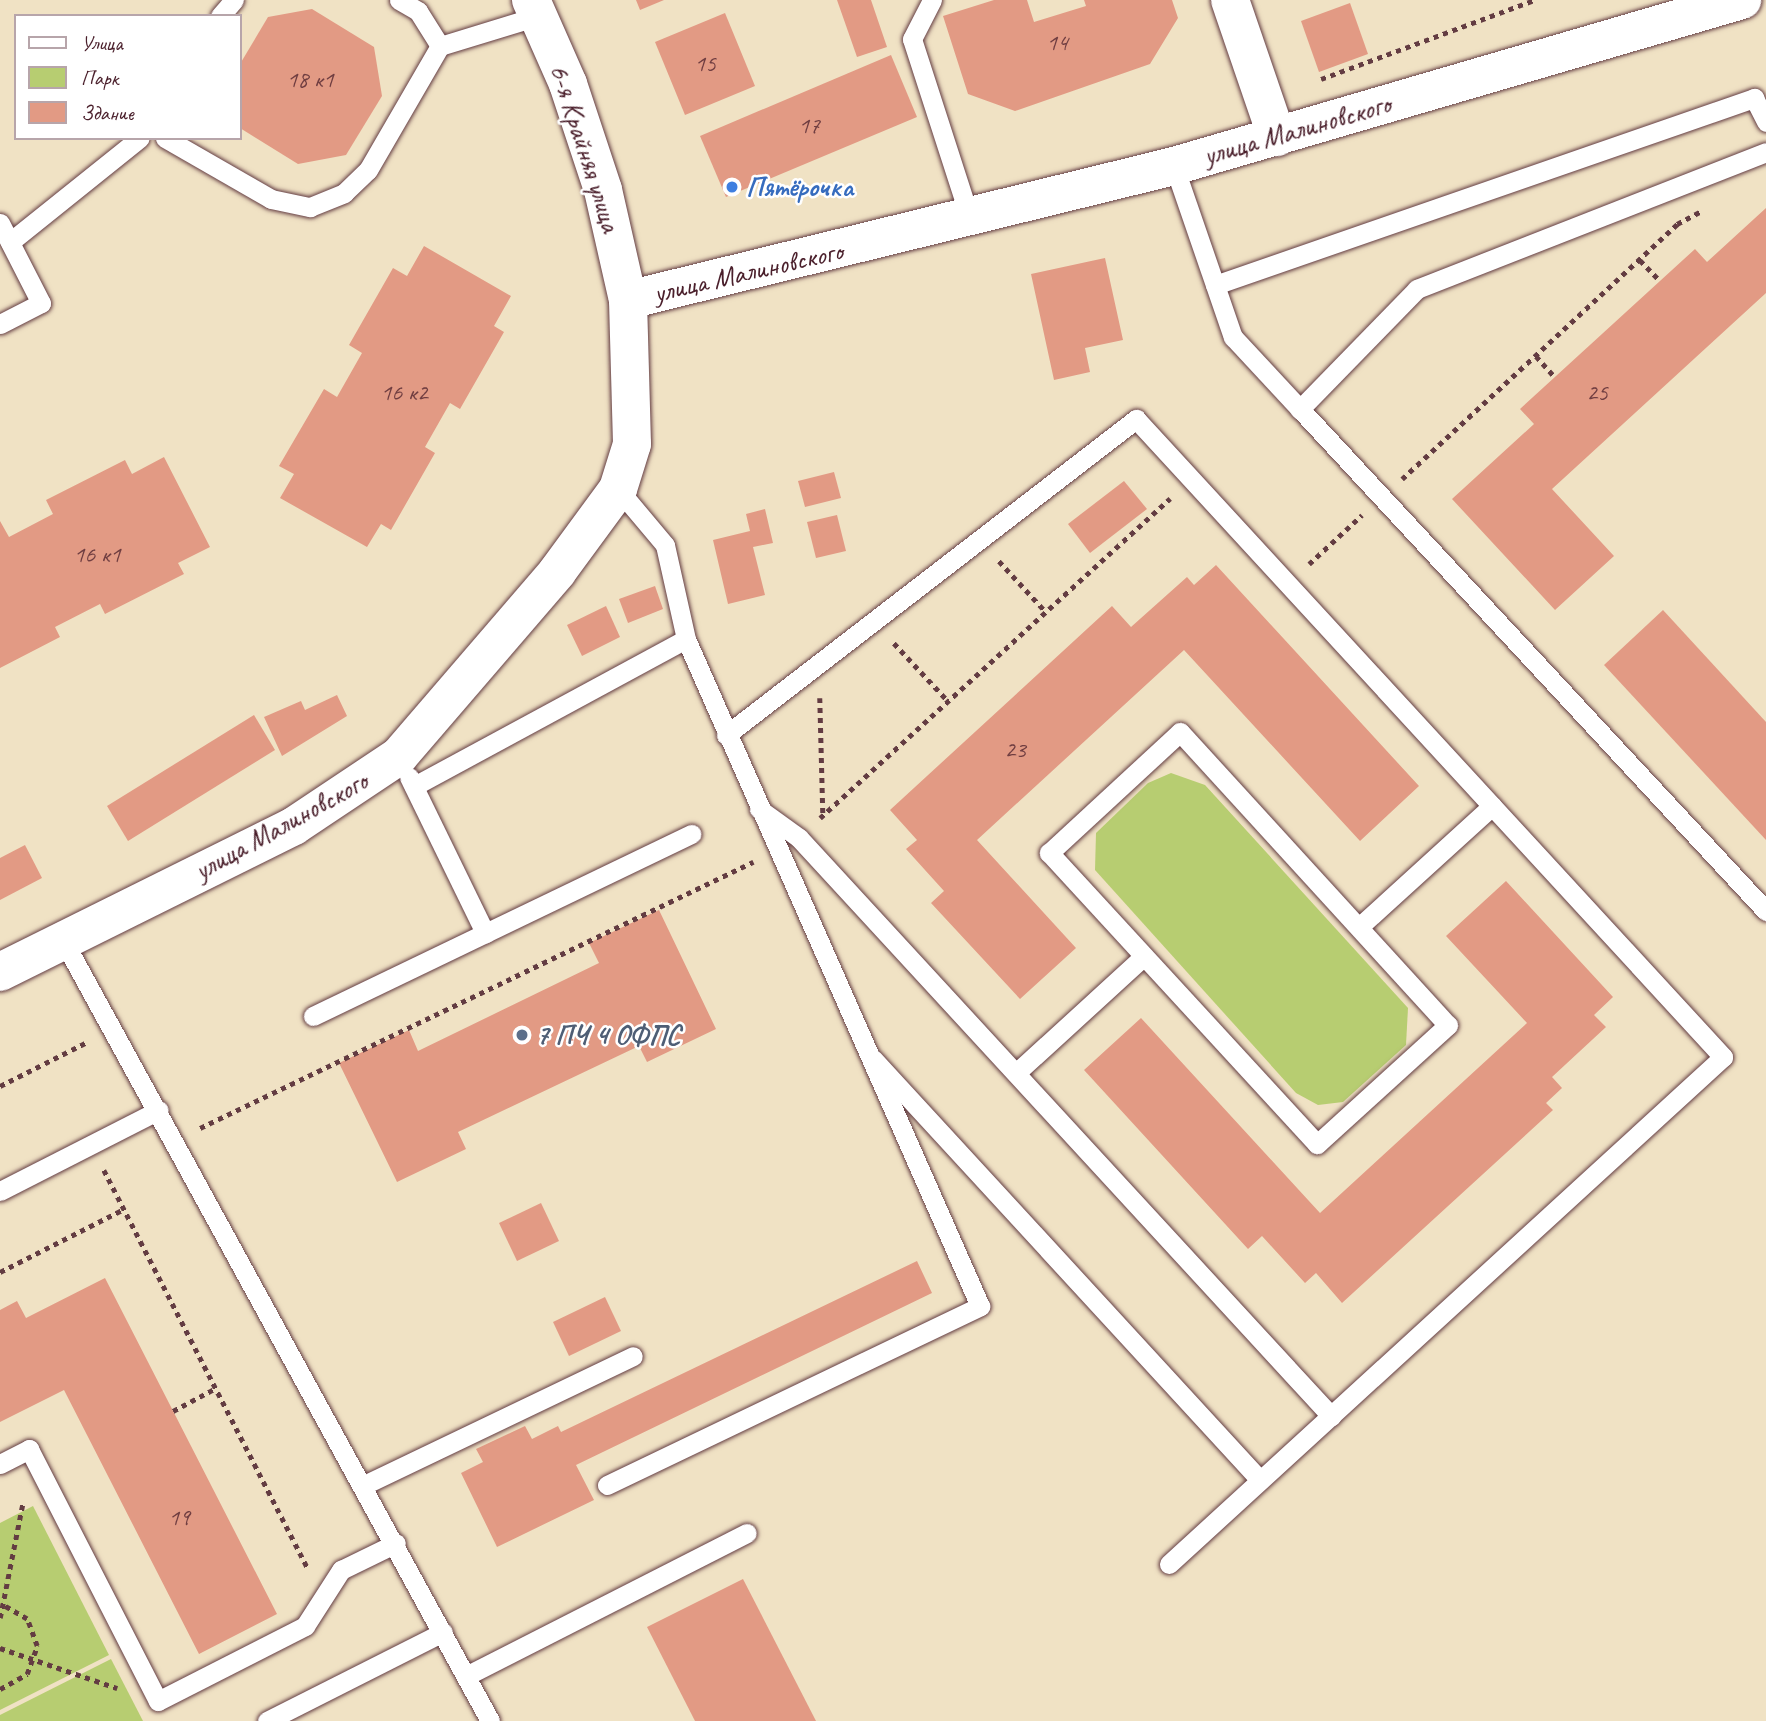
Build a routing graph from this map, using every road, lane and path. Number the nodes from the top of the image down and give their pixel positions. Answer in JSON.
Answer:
{"nodes":[{"id":1,"x":234,"y":0,"type":"edge"},
{"id":2,"x":398,"y":0,"type":"edge"},
{"id":3,"x":932,"y":0,"type":"edge"},
{"id":4,"x":1230,"y":0,"type":"edge"},
{"id":5,"x":1534,"y":0,"type":"edge"},
{"id":6,"x":1742,"y":0,"type":"edge"},
{"id":7,"x":535,"y":8,"type":"edge"},
{"id":8,"x":222,"y":14,"type":"edge"},
{"id":9,"x":440,"y":46,"type":"junction"},
{"id":10,"x":1265,"y":100,"type":"junction"},
{"id":11,"x":1766,"y":122,"type":"edge"},
{"id":12,"x":1277,"y":137,"type":"junction"},
{"id":13,"x":137,"y":140,"type":"edge"},
{"id":14,"x":168,"y":140,"type":"edge"},
{"id":15,"x":1766,"y":152,"type":"edge"},
{"id":16,"x":1174,"y":166,"type":"junction"},
{"id":17,"x":1710,"y":207,"type":"dead end"},
{"id":18,"x":970,"y":219,"type":"junction"},
{"id":19,"x":0,"y":223,"type":"edge"},
{"id":20,"x":9,"y":242,"type":"junction"},
{"id":21,"x":1640,"y":260,"type":"junction"},
{"id":22,"x":1660,"y":281,"type":"dead end"},
{"id":23,"x":1215,"y":285,"type":"junction"},
{"id":24,"x":628,"y":300,"type":"junction"},
{"id":25,"x":0,"y":324,"type":"edge"},
{"id":26,"x":1536,"y":356,"type":"junction"},
{"id":27,"x":1555,"y":377,"type":"dead end"},
{"id":28,"x":1300,"y":409,"type":"junction"},
{"id":29,"x":1191,"y":478,"type":"junction"},
{"id":30,"x":618,"y":489,"type":"junction"},
{"id":31,"x":1382,"y":496,"type":"junction"},
{"id":32,"x":980,"y":539,"type":"junction"},
{"id":33,"x":1288,"y":583,"type":"junction"},
{"id":34,"x":1046,"y":612,"type":"junction"},
{"id":35,"x":874,"y":621,"type":"junction"},
{"id":36,"x":686,"y":639,"type":"junction"},
{"id":37,"x":820,"y":663,"type":"junction"},
{"id":38,"x":948,"y":701,"type":"junction"},
{"id":39,"x":726,"y":735,"type":"junction"},
{"id":40,"x":407,"y":771,"type":"junction"},
{"id":41,"x":1492,"y":806,"type":"junction"},
{"id":42,"x":757,"y":808,"type":"junction"},
{"id":43,"x":823,"y":816,"type":"junction"},
{"id":44,"x":691,"y":834,"type":"dead end"},
{"id":45,"x":799,"y":838,"type":"junction"},
{"id":46,"x":776,"y":850,"type":"junction"},
{"id":47,"x":1766,"y":911,"type":"edge"},
{"id":48,"x":1359,"y":927,"type":"junction"},
{"id":49,"x":485,"y":933,"type":"junction"},
{"id":50,"x":63,"y":940,"type":"junction"},
{"id":51,"x":1144,"y":956,"type":"junction"},
{"id":52,"x":0,"y":972,"type":"edge"},
{"id":53,"x":313,"y":1016,"type":"dead end"},
{"id":54,"x":113,"y":1028,"type":"junction"},
{"id":55,"x":861,"y":1046,"type":"junction"},
{"id":56,"x":1016,"y":1073,"type":"junction"},
{"id":57,"x":0,"y":1086,"type":"edge"},
{"id":58,"x":159,"y":1110,"type":"junction"},
{"id":59,"x":174,"y":1141,"type":"junction"},
{"id":60,"x":91,"y":1144,"type":"junction"},
{"id":61,"x":0,"y":1191,"type":"edge"},
{"id":62,"x":124,"y":1209,"type":"junction"},
{"id":63,"x":0,"y":1272,"type":"edge"},
{"id":64,"x":633,"y":1356,"type":"dead end"},
{"id":65,"x":216,"y":1388,"type":"junction"},
{"id":66,"x":173,"y":1410,"type":"dead end"},
{"id":67,"x":1331,"y":1416,"type":"junction"},
{"id":68,"x":33,"y":1456,"type":"junction"},
{"id":69,"x":0,"y":1464,"type":"edge"},
{"id":70,"x":1260,"y":1480,"type":"junction"},
{"id":71,"x":364,"y":1485,"type":"junction"},
{"id":72,"x":607,"y":1485,"type":"dead end"},
{"id":73,"x":747,"y":1533,"type":"dead end"},
{"id":74,"x":396,"y":1543,"type":"junction"},
{"id":75,"x":1169,"y":1564,"type":"dead end"},
{"id":76,"x":323,"y":1598,"type":"junction"},
{"id":77,"x":1,"y":1604,"type":"edge"},
{"id":78,"x":0,"y":1618,"type":"edge"},
{"id":79,"x":443,"y":1632,"type":"junction"},
{"id":80,"x":0,"y":1648,"type":"edge"},
{"id":81,"x":34,"y":1660,"type":"junction"},
{"id":82,"x":466,"y":1676,"type":"junction"},
{"id":83,"x":150,"y":1686,"type":"junction"},
{"id":84,"x":0,"y":1689,"type":"edge"},
{"id":85,"x":267,"y":1721,"type":"edge"},
{"id":86,"x":490,"y":1721,"type":"edge"}],
"edges":[{"from":1,"to":8,"type":"lane"},
{"from":2,"to":9,"type":"lane"},
{"from":3,"to":18,"type":"lane"},
{"from":4,"to":10,"type":"street"},
{"from":5,"to":10,"type":"path"},
{"from":6,"to":12,"type":"street","name":"улица Малиновского"},
{"from":7,"to":9,"type":"lane"},
{"from":7,"to":24,"type":"street","name":"6-я Крайняя улица"},
{"from":9,"to":14,"type":"lane"},
{"from":10,"to":12,"type":"street"},
{"from":11,"to":23,"type":"lane"},
{"from":12,"to":16,"type":"street","name":"улица Малиновского"},
{"from":13,"to":20,"type":"lane"},
{"from":15,"to":28,"type":"lane"},
{"from":16,"to":18,"type":"street","name":"улица Малиновского"},
{"from":16,"to":23,"type":"lane"},
{"from":17,"to":21,"type":"path"},
{"from":18,"to":24,"type":"street","name":"улица Малиновского"},
{"from":19,"to":20,"type":"lane"},
{"from":20,"to":25,"type":"lane"},
{"from":21,"to":22,"type":"path"},
{"from":21,"to":26,"type":"path"},
{"from":23,"to":28,"type":"lane"},
{"from":24,"to":30,"type":"street","name":"улица Малиновского"},
{"from":26,"to":27,"type":"path"},
{"from":26,"to":31,"type":"path"},
{"from":28,"to":31,"type":"lane"},
{"from":29,"to":32,"type":"lane"},
{"from":29,"to":33,"type":"lane"},
{"from":29,"to":34,"type":"path"},
{"from":30,"to":36,"type":"lane"},
{"from":30,"to":40,"type":"street","name":"улица Малиновского"},
{"from":31,"to":33,"type":"path"},
{"from":31,"to":47,"type":"lane"},
{"from":32,"to":34,"type":"path"},
{"from":32,"to":35,"type":"lane"},
{"from":33,"to":41,"type":"lane"},
{"from":34,"to":38,"type":"path"},
{"from":35,"to":37,"type":"lane"},
{"from":35,"to":38,"type":"path"},
{"from":36,"to":39,"type":"lane"},
{"from":36,"to":40,"type":"lane"},
{"from":37,"to":39,"type":"lane"},
{"from":37,"to":43,"type":"path"},
{"from":38,"to":43,"type":"path"},
{"from":39,"to":42,"type":"lane"},
{"from":40,"to":49,"type":"lane"},
{"from":40,"to":50,"type":"street","name":"улица Малиновского"},
{"from":41,"to":48,"type":"lane"},
{"from":41,"to":67,"type":"lane"},
{"from":42,"to":45,"type":"lane"},
{"from":42,"to":46,"type":"lane"},
{"from":43,"to":45,"type":"path"},
{"from":44,"to":49,"type":"lane"},
{"from":45,"to":56,"type":"lane"},
{"from":46,"to":55,"type":"lane"},
{"from":46,"to":59,"type":"path"},
{"from":48,"to":51,"type":"lane"},
{"from":48,"to":51,"type":"lane"},
{"from":49,"to":53,"type":"lane"},
{"from":50,"to":52,"type":"street","name":"улица Малиновского"},
{"from":50,"to":54,"type":"lane"},
{"from":51,"to":56,"type":"lane"},
{"from":54,"to":57,"type":"path"},
{"from":54,"to":58,"type":"lane"},
{"from":55,"to":70,"type":"lane"},
{"from":55,"to":72,"type":"lane"},
{"from":56,"to":67,"type":"lane"},
{"from":58,"to":59,"type":"lane"},
{"from":58,"to":60,"type":"lane"},
{"from":59,"to":71,"type":"lane"},
{"from":60,"to":61,"type":"lane"},
{"from":60,"to":62,"type":"path"},
{"from":62,"to":63,"type":"path"},
{"from":62,"to":65,"type":"path"},
{"from":64,"to":71,"type":"lane"},
{"from":65,"to":66,"type":"path"},
{"from":65,"to":76,"type":"path"},
{"from":67,"to":70,"type":"lane"},
{"from":68,"to":69,"type":"lane"},
{"from":68,"to":77,"type":"path"},
{"from":68,"to":83,"type":"lane"},
{"from":70,"to":75,"type":"lane"},
{"from":71,"to":74,"type":"lane"},
{"from":73,"to":82,"type":"lane"},
{"from":74,"to":76,"type":"lane"},
{"from":74,"to":79,"type":"lane"},
{"from":76,"to":83,"type":"lane"},
{"from":77,"to":78,"type":"path"},
{"from":77,"to":81,"type":"path"},
{"from":79,"to":82,"type":"lane"},
{"from":79,"to":85,"type":"lane"},
{"from":80,"to":81,"type":"path"},
{"from":81,"to":83,"type":"path"},
{"from":81,"to":84,"type":"path"},
{"from":82,"to":86,"type":"lane"}]}
